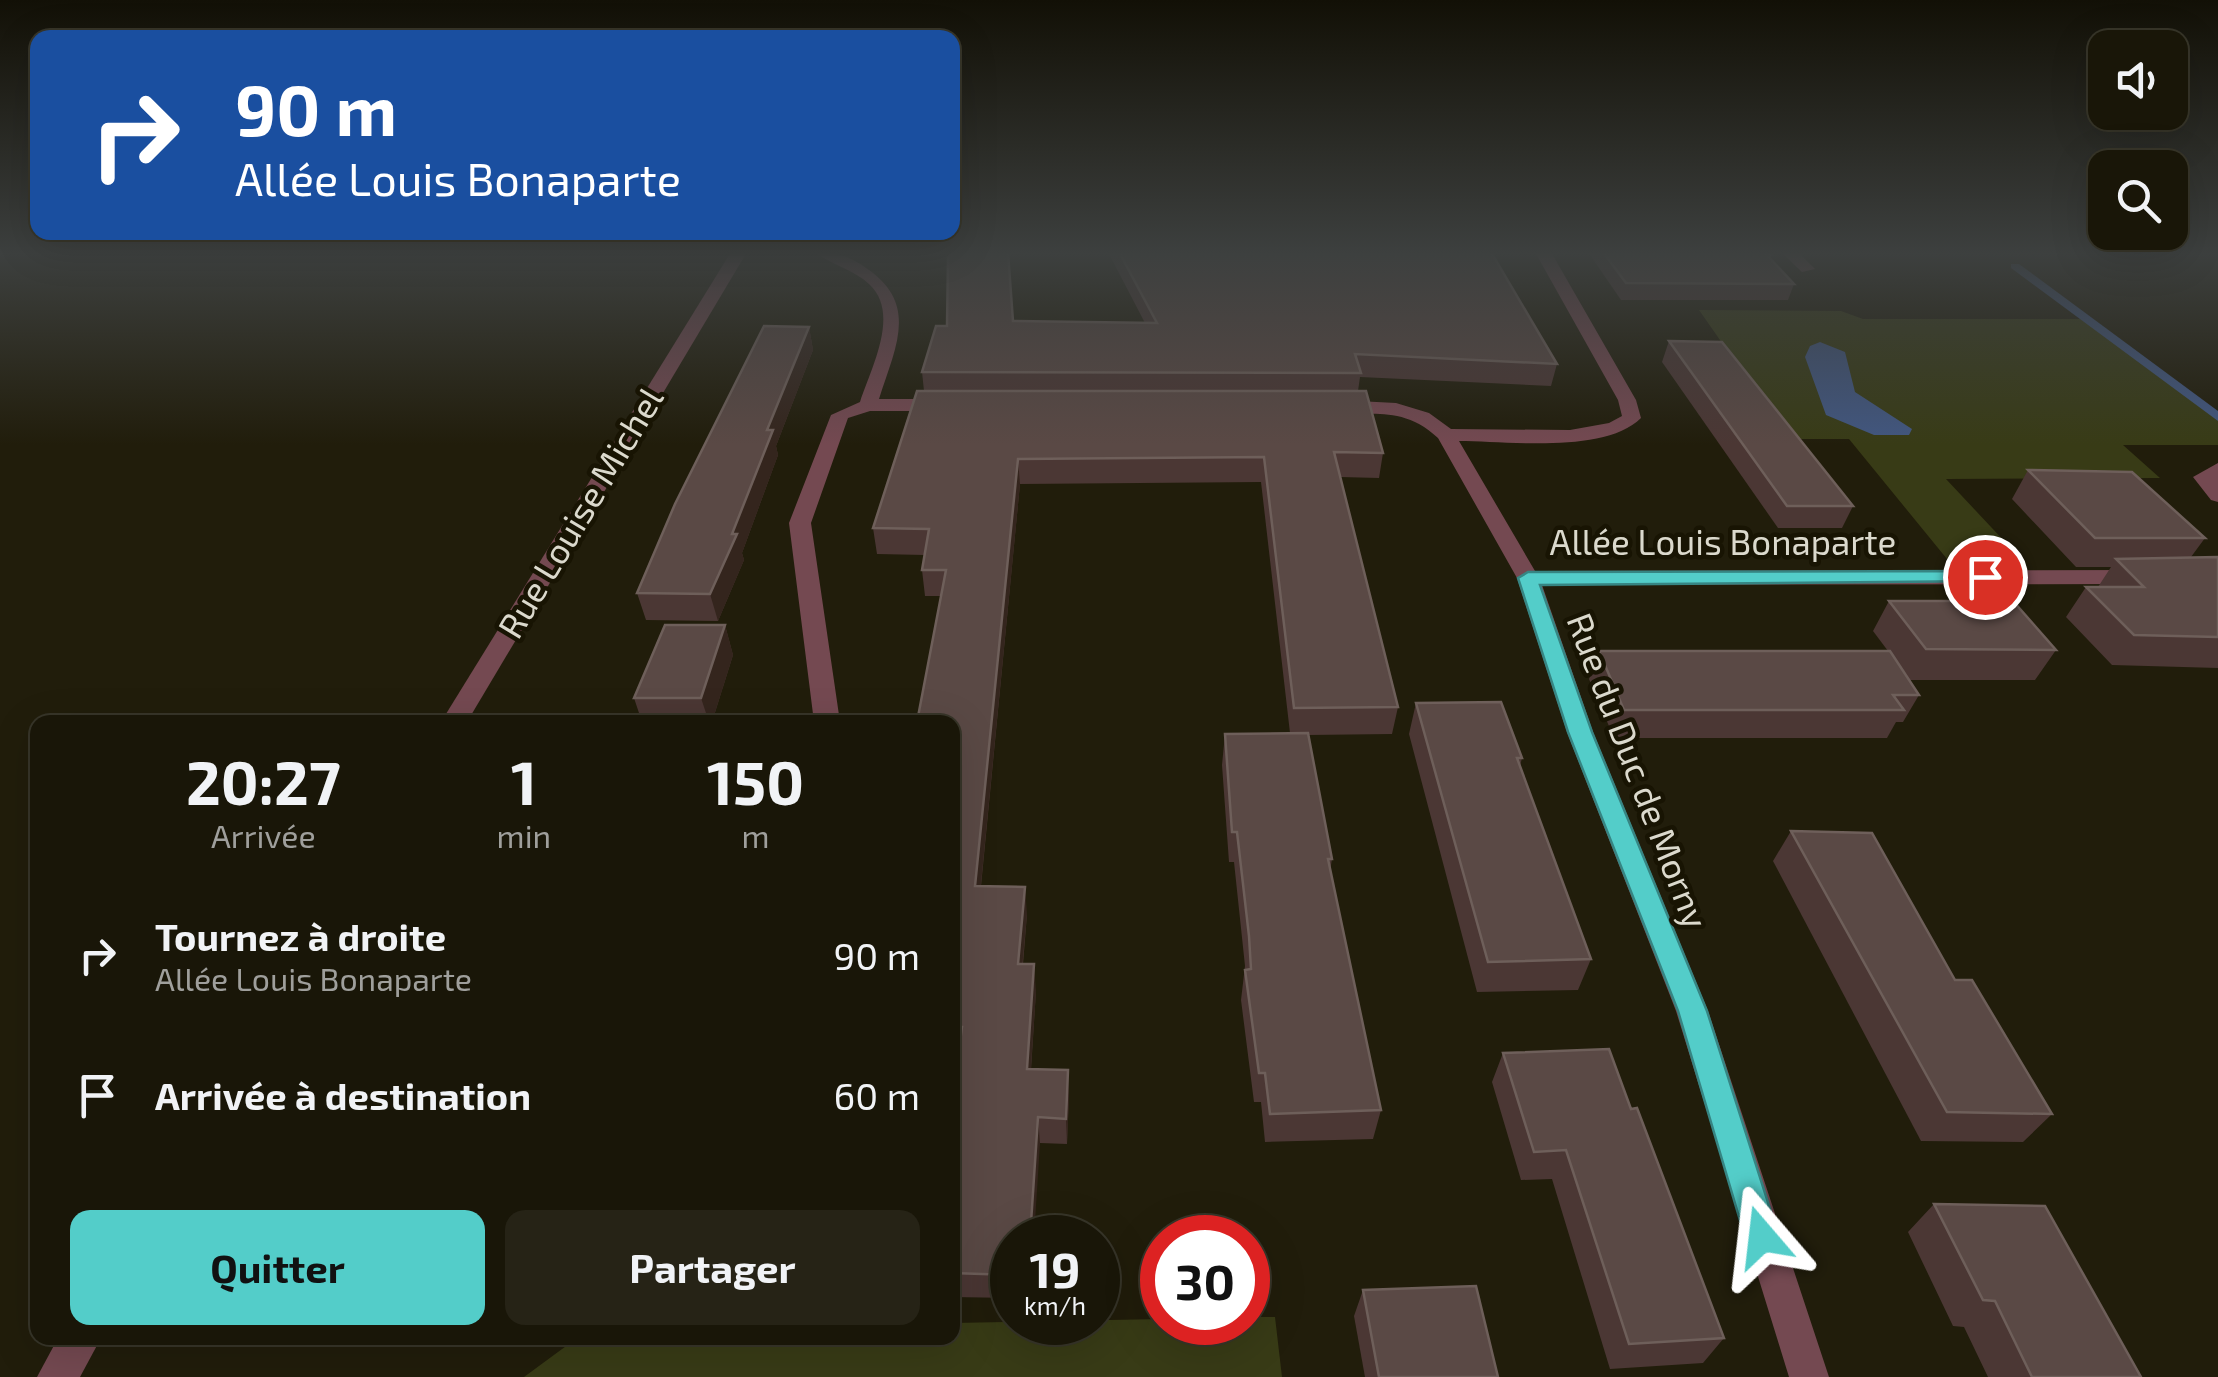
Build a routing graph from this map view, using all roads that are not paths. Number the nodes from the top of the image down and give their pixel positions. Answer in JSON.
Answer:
{"nodes":[{"id":1,"x":700,"y":316,"type":"edge"},
{"id":2,"x":894,"y":316,"type":"edge"},
{"id":3,"x":1579,"y":316,"type":"edge"},
{"id":4,"x":868,"y":405,"type":"junction"},
{"id":5,"x":966,"y":405,"type":"edge"},
{"id":6,"x":1320,"y":406,"type":"edge"},
{"id":7,"x":1446,"y":435,"type":"junction"},
{"id":8,"x":2218,"y":469,"type":"edge"},
{"id":9,"x":2218,"y":496,"type":"edge"},
{"id":10,"x":1528,"y":578,"type":"junction"},
{"id":11,"x":2169,"y":578,"type":"edge"},
{"id":12,"x":458,"y":715,"type":"edge"},
{"id":13,"x":826,"y":715,"type":"edge"},
{"id":14,"x":77,"y":1345,"type":"edge"},
{"id":15,"x":58,"y":1377,"type":"edge"},
{"id":16,"x":1809,"y":1377,"type":"edge"}],
"edges":[{"from":1,"to":12,"type":"street","name":"Rue Louise Michel"},
{"from":2,"to":4,"type":"street"},
{"from":3,"to":7,"type":"street"},
{"from":4,"to":5,"type":"street"},
{"from":4,"to":13,"type":"street"},
{"from":6,"to":7,"type":"street","name":"Rue du Duc de Morny"},
{"from":7,"to":10,"type":"street","name":"Rue du Duc de Morny"},
{"from":8,"to":9,"type":"street"},
{"from":10,"to":11,"type":"street","name":"Allée Louis Bonaparte"},
{"from":10,"to":16,"type":"street","name":"Rue du Duc de Morny"},
{"from":14,"to":15,"type":"street"}]}
